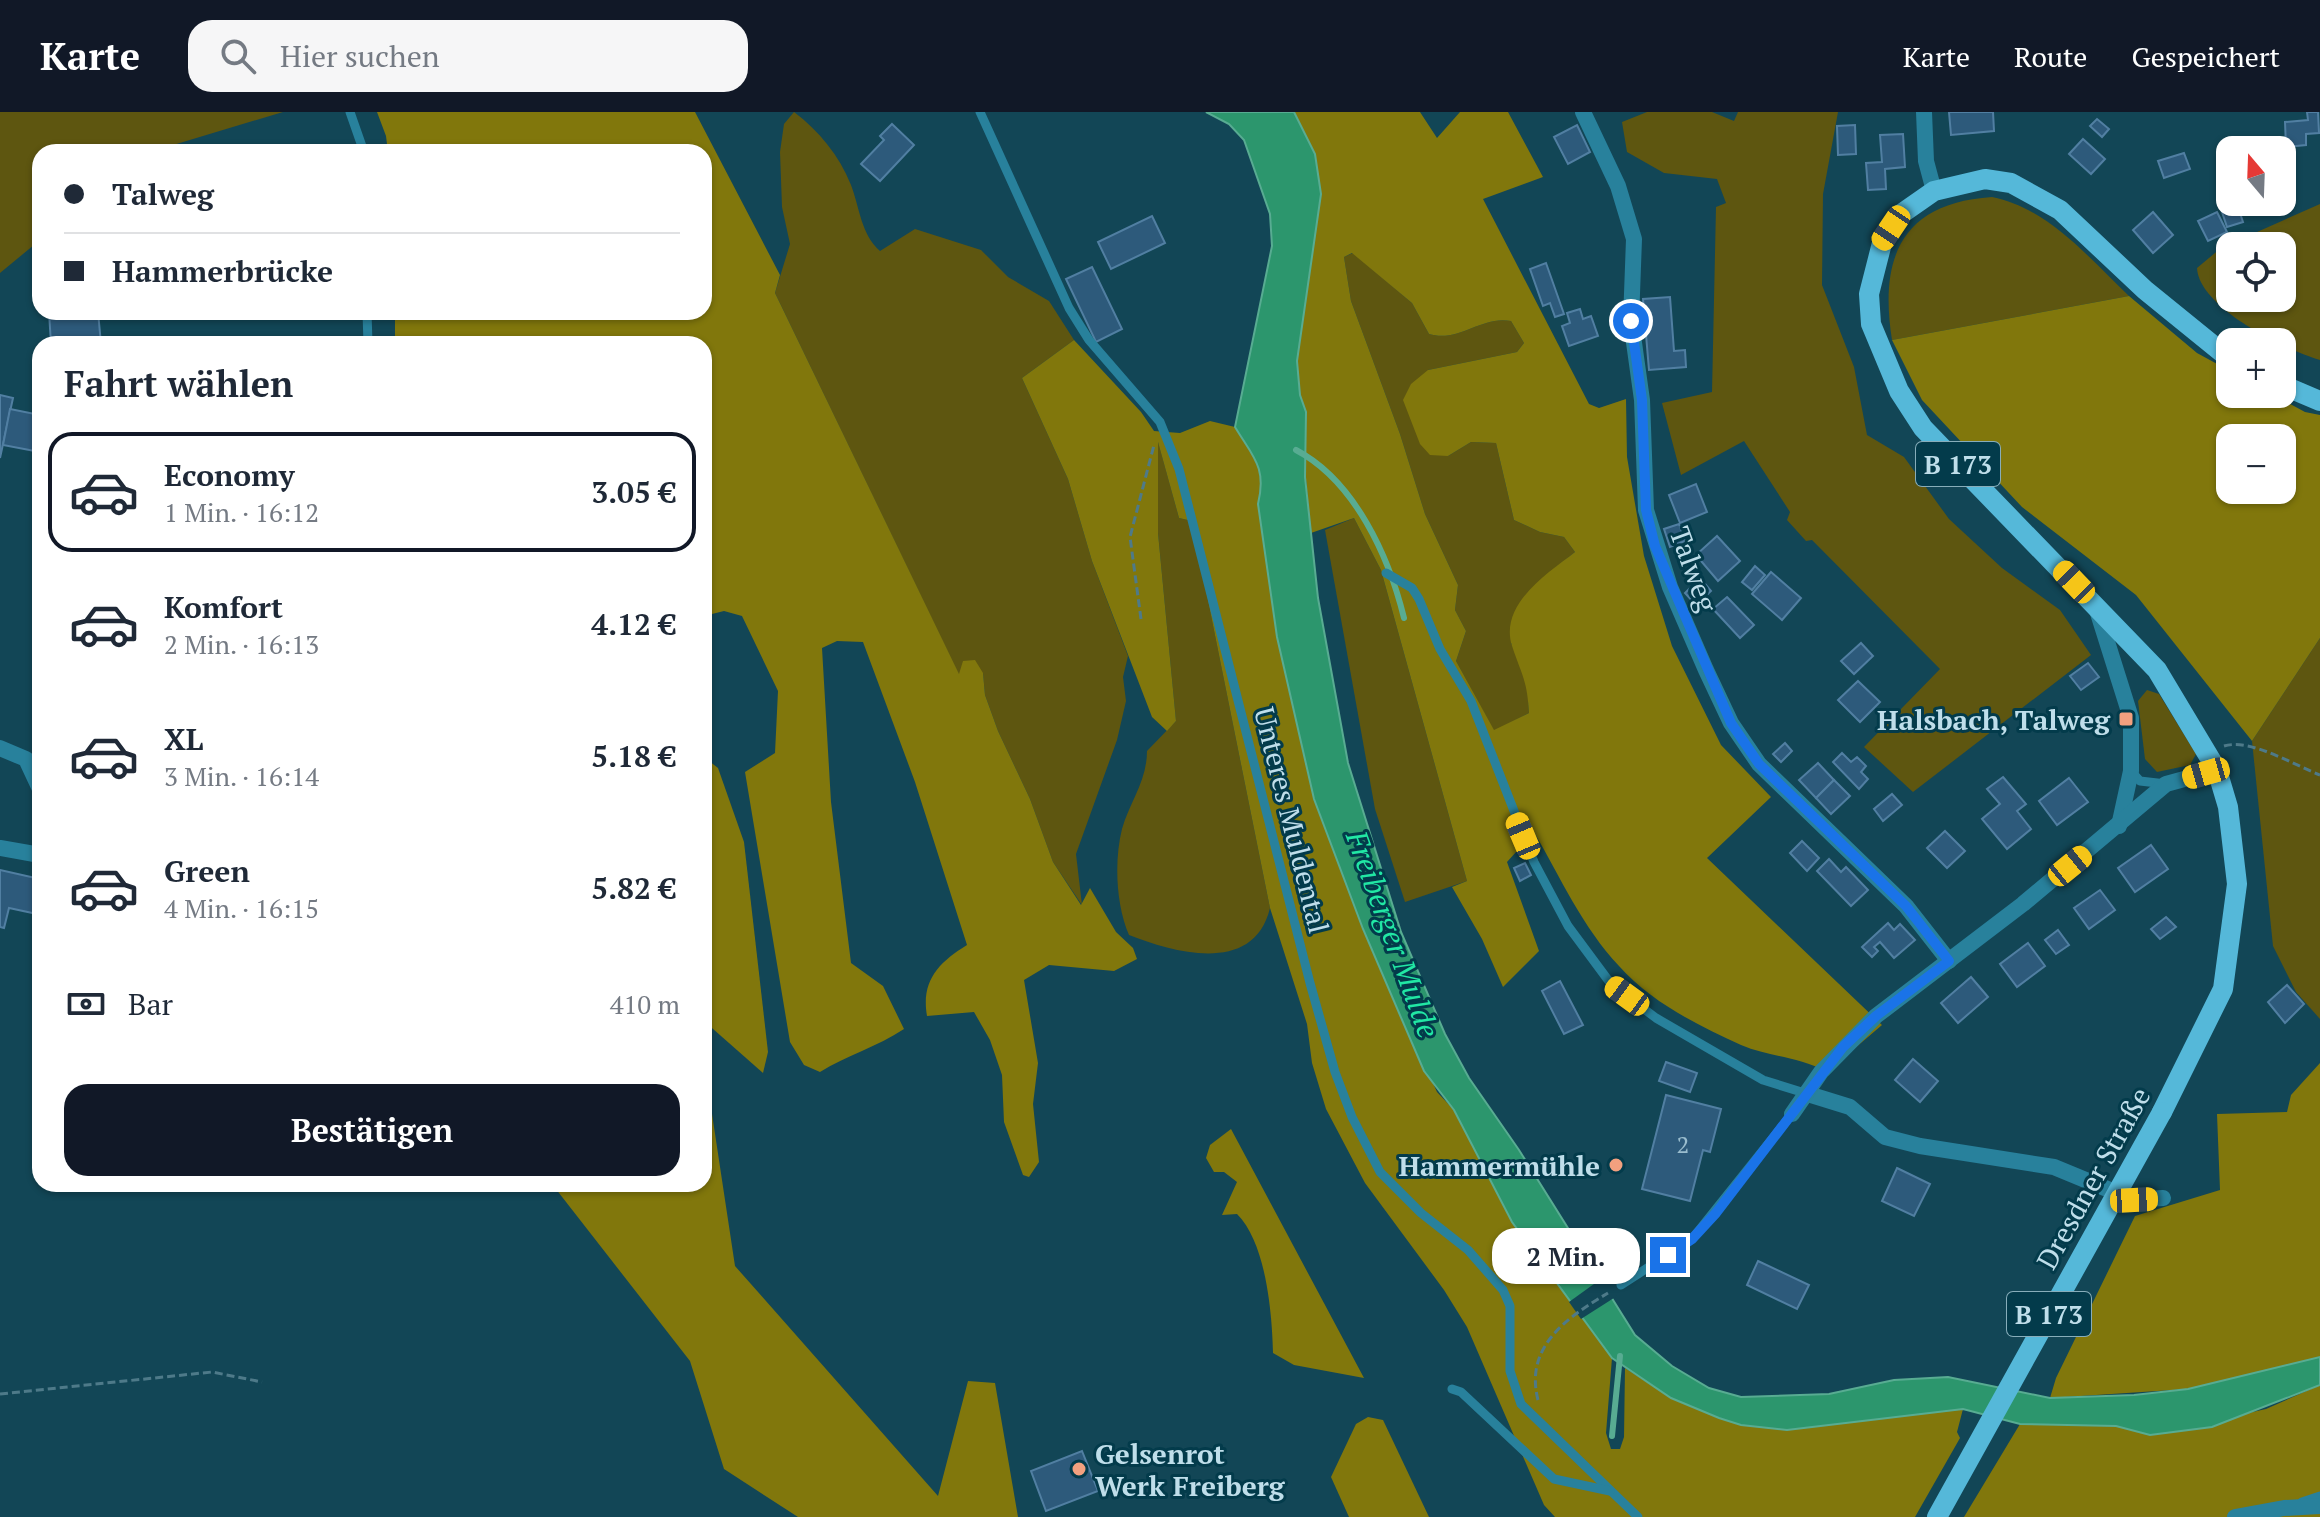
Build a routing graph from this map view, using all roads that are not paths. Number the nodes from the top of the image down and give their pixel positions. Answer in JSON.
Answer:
{"nodes":[{"id":1,"x":350,"y":112,"type":"edge"},
{"id":2,"x":980,"y":112,"type":"edge"},
{"id":3,"x":1583,"y":112,"type":"edge"},
{"id":4,"x":1924,"y":112,"type":"edge"},
{"id":5,"x":361,"y":144,"type":"edge"},
{"id":6,"x":1934,"y":191,"type":"junction"},
{"id":7,"x":2216,"y":348,"type":"edge"},
{"id":8,"x":2296,"y":391,"type":"edge"},
{"id":9,"x":2320,"y":401,"type":"edge"},
{"id":10,"x":1386,"y":573,"type":"dead end"},
{"id":11,"x":2095,"y":605,"type":"junction"},
{"id":12,"x":0,"y":748,"type":"edge"},
{"id":13,"x":2213,"y":760,"type":"junction"},
{"id":14,"x":2131,"y":771,"type":"junction"},
{"id":15,"x":32,"y":772,"type":"edge"},
{"id":16,"x":2166,"y":784,"type":"junction"},
{"id":17,"x":2119,"y":826,"type":"junction"},
{"id":18,"x":0,"y":848,"type":"edge"},
{"id":19,"x":32,"y":854,"type":"edge"},
{"id":20,"x":1949,"y":961,"type":"junction"},
{"id":21,"x":2223,"y":989,"type":"joint"},
{"id":22,"x":1808,"y":1094,"type":"junction"},
{"id":23,"x":1792,"y":1114,"type":"joint"},
{"id":24,"x":2163,"y":1198,"type":"dead end"},
{"id":25,"x":1621,"y":1285,"type":"road end"},
{"id":26,"x":1452,"y":1389,"type":"dead end"},
{"id":27,"x":1613,"y":1491,"type":"junction"},
{"id":28,"x":2320,"y":1496,"type":"edge"},
{"id":29,"x":2320,"y":1506,"type":"edge"},
{"id":30,"x":2284,"y":1508,"type":"junction"},
{"id":31,"x":1638,"y":1517,"type":"edge"},
{"id":32,"x":1937,"y":1517,"type":"edge"},
{"id":33,"x":2235,"y":1517,"type":"edge"}],
"edges":[{"from":1,"to":5,"type":"lane"},
{"from":2,"to":27,"type":"lane","name":"Unteres Muldental"},
{"from":3,"to":20,"type":"street","name":"Talweg"},
{"from":4,"to":6,"type":"street"},
{"from":6,"to":7,"type":"main road","name":"B 173","number":"B 173"},
{"from":6,"to":11,"type":"main road","name":"B 173","number":"B 173"},
{"from":8,"to":9,"type":"main road"},
{"from":10,"to":22,"type":"lane"},
{"from":11,"to":13,"type":"main road","name":"B 173","number":"B 173"},
{"from":11,"to":14,"type":"street"},
{"from":12,"to":15,"type":"street"},
{"from":13,"to":16,"type":"street"},
{"from":13,"to":21,"type":"main road","name":"B 173","number":"B 173"},
{"from":14,"to":16,"type":"lane"},
{"from":14,"to":17,"type":"street"},
{"from":16,"to":17,"type":"street"},
{"from":17,"to":20,"type":"street"},
{"from":18,"to":19,"type":"street"},
{"from":20,"to":22,"type":"street"},
{"from":21,"to":32,"type":"main road","name":"Dresdner Straße","number":"B 173","bridge":true},
{"from":22,"to":23,"type":"street"},
{"from":22,"to":24,"type":"street"},
{"from":23,"to":25,"type":"lane"},
{"from":26,"to":27,"type":"lane"},
{"from":27,"to":31,"type":"lane","name":"Unteres Muldental"},
{"from":28,"to":30,"type":"lane"},
{"from":29,"to":30,"type":"street"},
{"from":30,"to":33,"type":"street"}]}
